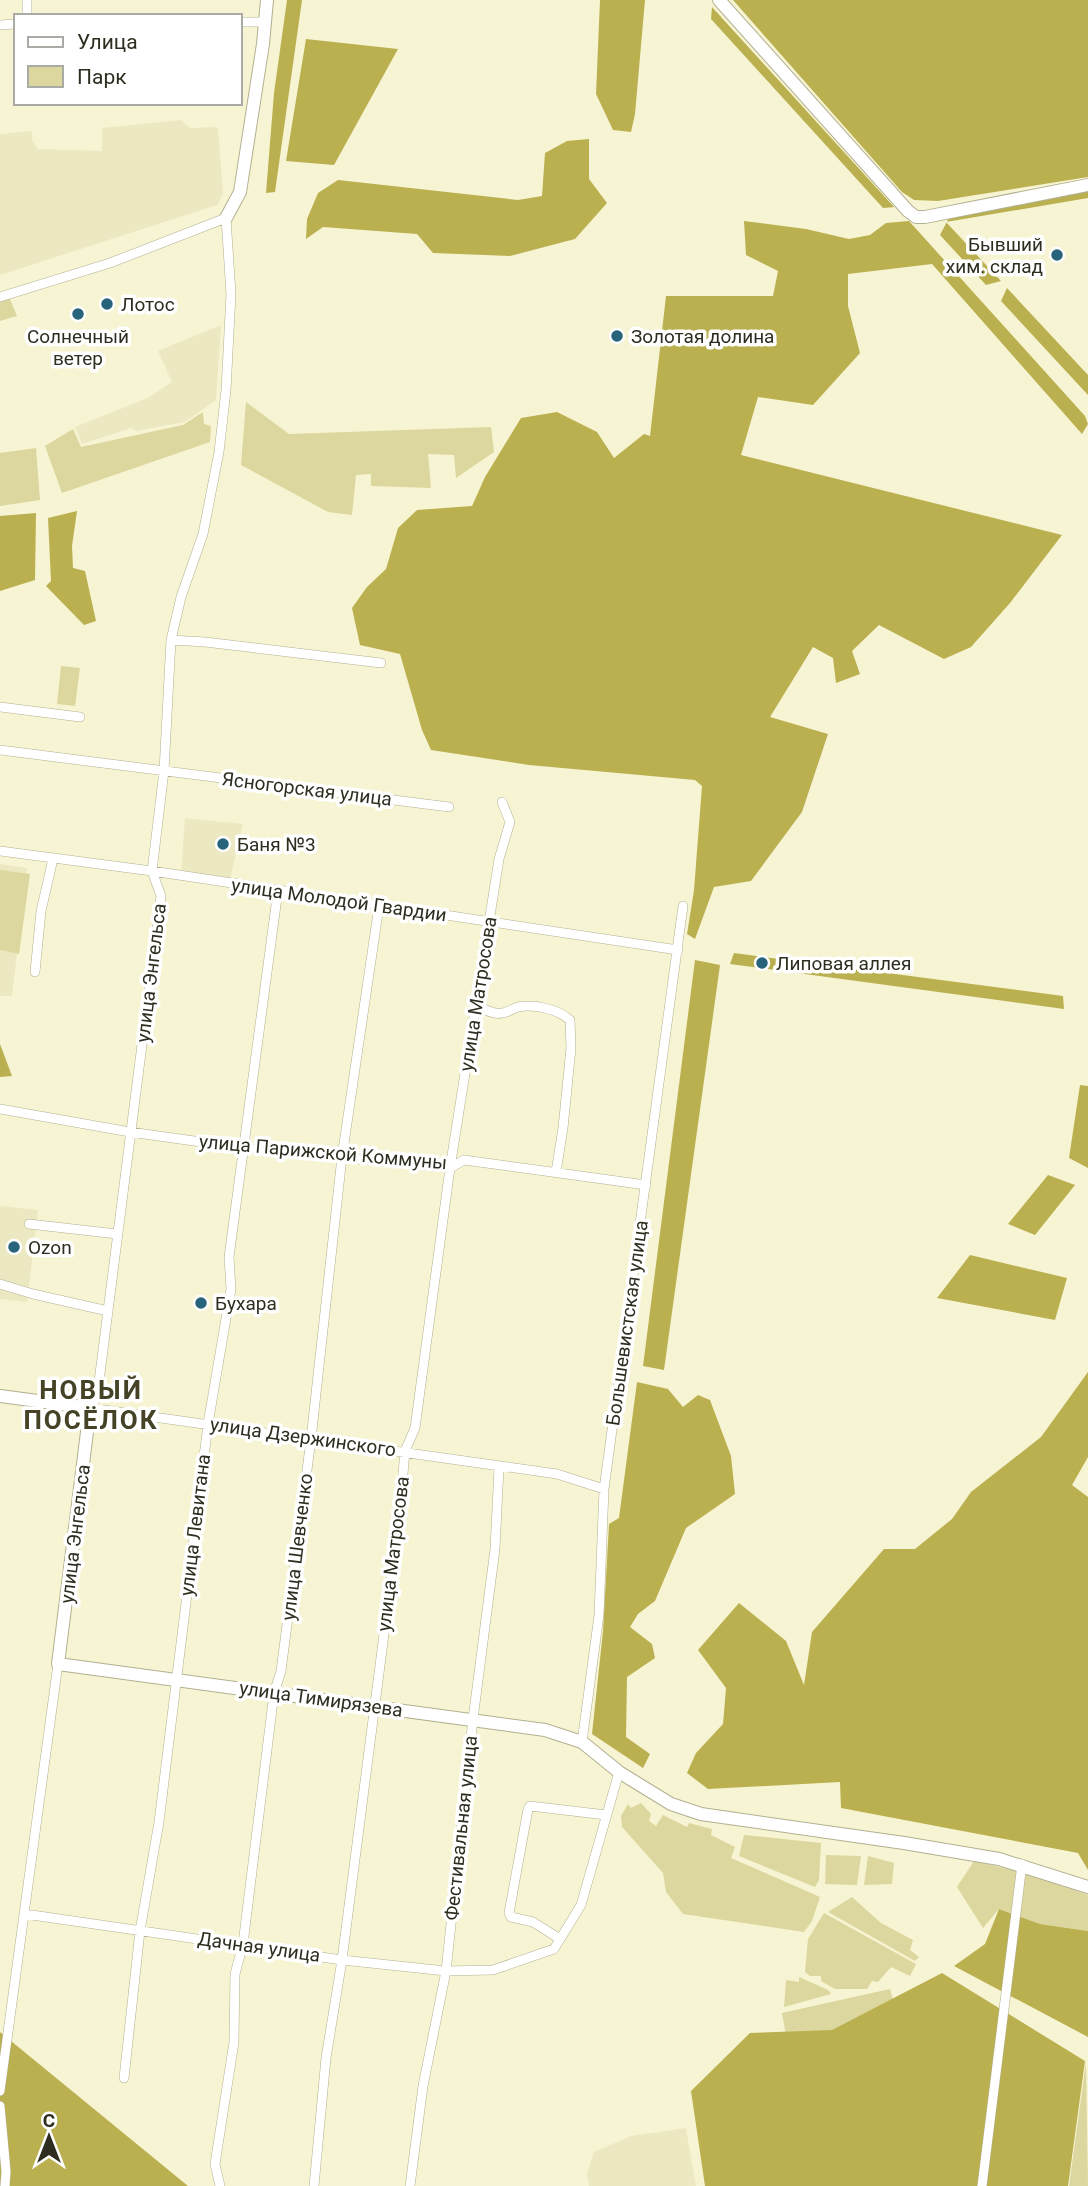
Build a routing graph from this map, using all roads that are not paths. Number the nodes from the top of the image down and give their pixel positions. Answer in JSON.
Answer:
{"nodes":[{"id":1,"x":267,"y":0,"type":"edge"},
{"id":2,"x":719,"y":0,"type":"edge"},
{"id":3,"x":242,"y":22,"type":"edge"},
{"id":4,"x":265,"y":22,"type":"junction"},
{"id":5,"x":1088,"y":185,"type":"edge"},
{"id":6,"x":226,"y":218,"type":"junction"},
{"id":7,"x":0,"y":297,"type":"edge"},
{"id":8,"x":171,"y":640,"type":"junction"},
{"id":9,"x":381,"y":663,"type":"dead end"},
{"id":10,"x":0,"y":707,"type":"edge"},
{"id":11,"x":80,"y":717,"type":"dead end"},
{"id":12,"x":0,"y":750,"type":"edge"},
{"id":13,"x":164,"y":771,"type":"junction"},
{"id":14,"x":502,"y":802,"type":"dead end"},
{"id":15,"x":449,"y":807,"type":"dead end"},
{"id":16,"x":0,"y":851,"type":"edge"},
{"id":17,"x":53,"y":859,"type":"junction"},
{"id":18,"x":152,"y":871,"type":"junction"},
{"id":19,"x":278,"y":891,"type":"junction"},
{"id":20,"x":379,"y":906,"type":"junction"},
{"id":21,"x":683,"y":906,"type":"dead end"},
{"id":22,"x":489,"y":922,"type":"junction"},
{"id":23,"x":678,"y":950,"type":"junction"},
{"id":24,"x":35,"y":972,"type":"dead end"},
{"id":25,"x":476,"y":1004,"type":"junction"},
{"id":26,"x":0,"y":1109,"type":"edge"},
{"id":27,"x":130,"y":1132,"type":"junction"},
{"id":28,"x":244,"y":1147,"type":"junction"},
{"id":29,"x":342,"y":1157,"type":"junction"},
{"id":30,"x":450,"y":1168,"type":"junction"},
{"id":31,"x":556,"y":1172,"type":"junction"},
{"id":32,"x":646,"y":1185,"type":"junction"},
{"id":33,"x":29,"y":1224,"type":"dead end"},
{"id":34,"x":117,"y":1234,"type":"junction"},
{"id":35,"x":0,"y":1284,"type":"edge"},
{"id":36,"x":108,"y":1311,"type":"junction"},
{"id":37,"x":0,"y":1395,"type":"edge"},
{"id":38,"x":90,"y":1408,"type":"junction"},
{"id":39,"x":208,"y":1424,"type":"junction"},
{"id":40,"x":311,"y":1439,"type":"junction"},
{"id":41,"x":405,"y":1451,"type":"junction"},
{"id":42,"x":499,"y":1468,"type":"junction"},
{"id":43,"x":604,"y":1489,"type":"junction"},
{"id":44,"x":58,"y":1664,"type":"junction"},
{"id":45,"x":175,"y":1680,"type":"junction"},
{"id":46,"x":274,"y":1693,"type":"junction"},
{"id":47,"x":374,"y":1706,"type":"junction"},
{"id":48,"x":473,"y":1719,"type":"junction"},
{"id":49,"x":582,"y":1742,"type":"junction"},
{"id":50,"x":619,"y":1772,"type":"junction"},
{"id":51,"x":606,"y":1815,"type":"junction"},
{"id":52,"x":1022,"y":1864,"type":"junction"},
{"id":53,"x":1088,"y":1887,"type":"edge"},
{"id":54,"x":25,"y":1914,"type":"junction"},
{"id":55,"x":140,"y":1931,"type":"junction"},
{"id":56,"x":560,"y":1939,"type":"junction"},
{"id":57,"x":243,"y":1944,"type":"junction"},
{"id":58,"x":342,"y":1959,"type":"junction"},
{"id":59,"x":446,"y":1971,"type":"junction"},
{"id":60,"x":0,"y":2006,"type":"edge"},
{"id":61,"x":10,"y":2014,"type":"junction"},
{"id":62,"x":124,"y":2078,"type":"dead end"},
{"id":63,"x":0,"y":2091,"type":"edge"},
{"id":64,"x":0,"y":2106,"type":"edge"},
{"id":65,"x":5,"y":2186,"type":"edge"},
{"id":66,"x":220,"y":2186,"type":"edge"},
{"id":67,"x":314,"y":2186,"type":"edge"},
{"id":68,"x":410,"y":2186,"type":"edge"},
{"id":69,"x":982,"y":2186,"type":"edge"}],
"edges":[{"from":1,"to":4,"type":"street"},
{"from":2,"to":5,"type":"street"},
{"from":3,"to":4,"type":"street"},
{"from":4,"to":6,"type":"street"},
{"from":6,"to":7,"type":"street"},
{"from":6,"to":8,"type":"street","name":"улица Энгельса"},
{"from":8,"to":9,"type":"street"},
{"from":8,"to":13,"type":"street","name":"улица Энгельса"},
{"from":10,"to":11,"type":"street"},
{"from":12,"to":13,"type":"street","name":"Ясногорская улица"},
{"from":13,"to":15,"type":"street","name":"Ясногорская улица"},
{"from":13,"to":18,"type":"street","name":"улица Энгельса"},
{"from":14,"to":22,"type":"street","name":"улица Матросова"},
{"from":16,"to":17,"type":"street","name":"улица Молодой Гвардии"},
{"from":17,"to":18,"type":"street","name":"улица Молодой Гвардии"},
{"from":17,"to":24,"type":"street"},
{"from":18,"to":19,"type":"street","name":"улица Молодой Гвардии"},
{"from":18,"to":27,"type":"street","name":"улица Энгельса"},
{"from":19,"to":20,"type":"street","name":"улица Молодой Гвардии"},
{"from":19,"to":28,"type":"street","name":"улица Левитана"},
{"from":20,"to":22,"type":"street","name":"улица Молодой Гвардии"},
{"from":20,"to":29,"type":"street","name":"улица Шевченко"},
{"from":21,"to":23,"type":"street","name":"Большевистская улица"},
{"from":22,"to":23,"type":"street","name":"улица Молодой Гвардии"},
{"from":22,"to":25,"type":"street","name":"улица Матросова"},
{"from":23,"to":32,"type":"street","name":"Большевистская улица"},
{"from":25,"to":30,"type":"street","name":"улица Матросова"},
{"from":25,"to":31,"type":"street"},
{"from":26,"to":27,"type":"street","name":"улица Парижской Коммуны"},
{"from":27,"to":28,"type":"street","name":"улица Парижской Коммуны"},
{"from":27,"to":34,"type":"street","name":"улица Энгельса"},
{"from":28,"to":29,"type":"street","name":"улица Парижской Коммуны"},
{"from":28,"to":39,"type":"street","name":"улица Левитана"},
{"from":29,"to":30,"type":"street","name":"улица Парижской Коммуны"},
{"from":29,"to":40,"type":"street","name":"улица Шевченко"},
{"from":30,"to":31,"type":"street","name":"улица Парижской Коммуны"},
{"from":30,"to":41,"type":"street","name":"улица Матросова"},
{"from":31,"to":32,"type":"street","name":"улица Парижской Коммуны"},
{"from":32,"to":43,"type":"street","name":"Большевистская улица"},
{"from":33,"to":34,"type":"street"},
{"from":34,"to":36,"type":"street","name":"улица Энгельса"},
{"from":35,"to":36,"type":"street"},
{"from":36,"to":38,"type":"street","name":"улица Энгельса"},
{"from":37,"to":38,"type":"street","name":"улица Дзержинского"},
{"from":38,"to":39,"type":"street","name":"улица Дзержинского"},
{"from":38,"to":44,"type":"street","name":"улица Энгельса"},
{"from":39,"to":40,"type":"street","name":"улица Дзержинского"},
{"from":39,"to":45,"type":"street","name":"улица Левитана"},
{"from":40,"to":41,"type":"street","name":"улица Дзержинского"},
{"from":40,"to":46,"type":"street","name":"улица Шевченко"},
{"from":41,"to":42,"type":"street","name":"улица Дзержинского"},
{"from":41,"to":47,"type":"street","name":"улица Матросова"},
{"from":42,"to":43,"type":"street","name":"улица Дзержинского"},
{"from":42,"to":48,"type":"street","name":"Фестивальная улица"},
{"from":43,"to":49,"type":"street","name":"Большевистская улица"},
{"from":44,"to":45,"type":"street","name":"улица Тимирязева"},
{"from":44,"to":54,"type":"street","name":"улица Энгельса"},
{"from":45,"to":46,"type":"street","name":"улица Тимирязева"},
{"from":45,"to":55,"type":"street","name":"улица Левитана"},
{"from":46,"to":47,"type":"street","name":"улица Тимирязева"},
{"from":46,"to":57,"type":"street","name":"улица Шевченко"},
{"from":47,"to":48,"type":"street","name":"улица Тимирязева"},
{"from":47,"to":58,"type":"street","name":"улица Матросова"},
{"from":48,"to":49,"type":"street","name":"улица Тимирязева"},
{"from":48,"to":59,"type":"street","name":"Фестивальная улица"},
{"from":49,"to":50,"type":"street"},
{"from":50,"to":51,"type":"street"},
{"from":50,"to":52,"type":"street"},
{"from":51,"to":56,"type":"street"},
{"from":51,"to":56,"type":"street"},
{"from":52,"to":53,"type":"street"},
{"from":52,"to":69,"type":"street"},
{"from":54,"to":55,"type":"street","name":"Дачная улица"},
{"from":54,"to":61,"type":"street","name":"улица Энгельса"},
{"from":55,"to":57,"type":"street","name":"Дачная улица"},
{"from":55,"to":62,"type":"street","name":"улица Левитана"},
{"from":56,"to":59,"type":"street","name":"Дачная улица"},
{"from":57,"to":58,"type":"street","name":"Дачная улица"},
{"from":57,"to":66,"type":"street","name":"улица Шевченко"},
{"from":58,"to":59,"type":"street","name":"Дачная улица"},
{"from":58,"to":67,"type":"street","name":"улица Матросова"},
{"from":59,"to":68,"type":"street","name":"Фестивальная улица"},
{"from":60,"to":61,"type":"street"},
{"from":61,"to":63,"type":"street","name":"улица Энгельса"},
{"from":64,"to":65,"type":"street"}]}
